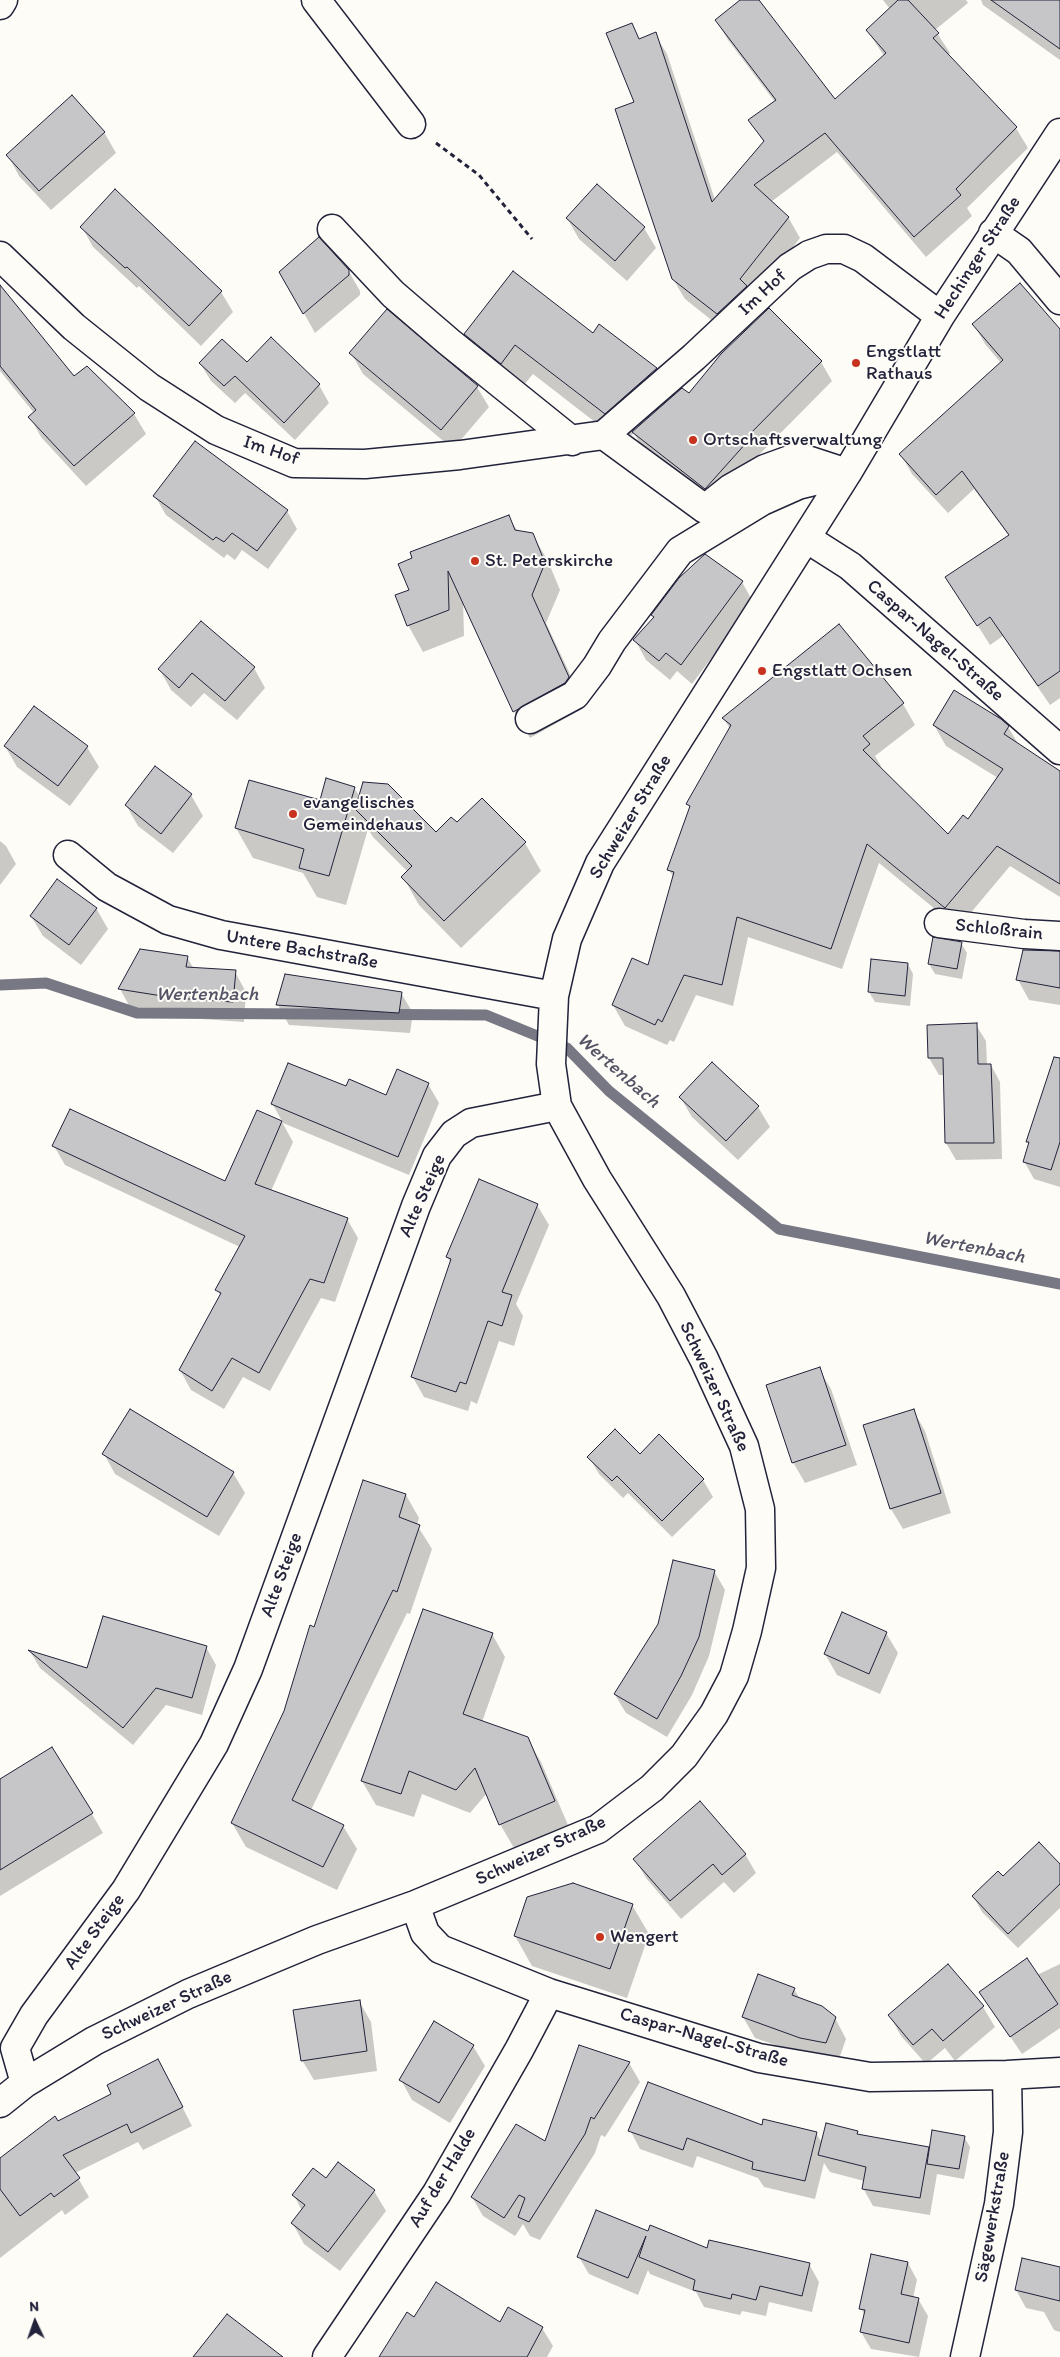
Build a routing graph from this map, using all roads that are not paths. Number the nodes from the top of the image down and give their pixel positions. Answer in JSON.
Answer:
{"nodes":[{"id":1,"x":3,"y":0,"type":"edge"},
{"id":2,"x":316,"y":0,"type":"edge"},
{"id":3,"x":0,"y":5,"type":"edge"},
{"id":4,"x":411,"y":124,"type":"road end"},
{"id":5,"x":1060,"y":133,"type":"edge"},
{"id":6,"x":332,"y":229,"type":"dead end"},
{"id":7,"x":993,"y":233,"type":"junction"},
{"id":8,"x":0,"y":256,"type":"edge"},
{"id":9,"x":1060,"y":300,"type":"edge"},
{"id":10,"x":940,"y":316,"type":"junction"},
{"id":11,"x":604,"y":435,"type":"junction"},
{"id":12,"x":572,"y":441,"type":"junction"},
{"id":13,"x":847,"y":473,"type":"junction"},
{"id":14,"x":806,"y":538,"type":"junction"},
{"id":15,"x":530,"y":719,"type":"dead end"},
{"id":16,"x":1060,"y":750,"type":"edge"},
{"id":17,"x":68,"y":855,"type":"dead end"},
{"id":18,"x":939,"y":923,"type":"dead end"},
{"id":19,"x":1060,"y":936,"type":"edge"},
{"id":20,"x":554,"y":996,"type":"junction"},
{"id":21,"x":557,"y":1106,"type":"junction"},
{"id":22,"x":415,"y":1905,"type":"junction"},
{"id":23,"x":549,"y":1993,"type":"junction"},
{"id":24,"x":1060,"y":2072,"type":"edge"},
{"id":25,"x":1006,"y":2076,"type":"junction"},
{"id":26,"x":26,"y":2083,"type":"junction"},
{"id":27,"x":0,"y":2103,"type":"edge"},
{"id":28,"x":327,"y":2357,"type":"edge"},
{"id":29,"x":965,"y":2357,"type":"edge"}],
"edges":[{"from":1,"to":3,"type":"main road"},
{"from":2,"to":4,"type":"main road"},
{"from":5,"to":7,"type":"main road","name":"Hechinger Straße"},
{"from":6,"to":12,"type":"main road"},
{"from":7,"to":9,"type":"main road"},
{"from":7,"to":10,"type":"main road","name":"Hechinger Straße"},
{"from":8,"to":12,"type":"main road","name":"Im Hof"},
{"from":10,"to":11,"type":"main road","name":"Im Hof"},
{"from":10,"to":13,"type":"main road","name":"Hechinger Straße"},
{"from":11,"to":12,"type":"main road","name":"Im Hof"},
{"from":11,"to":13,"type":"main road"},
{"from":13,"to":14,"type":"main road","name":"Hechinger Straße"},
{"from":13,"to":15,"type":"main road"},
{"from":14,"to":16,"type":"main road","name":"Caspar-Nagel-Straße"},
{"from":14,"to":20,"type":"main road","name":"Schweizer Straße"},
{"from":17,"to":20,"type":"main road","name":"Untere Bachstraße"},
{"from":18,"to":19,"type":"main road","name":"Schloßrain"},
{"from":20,"to":21,"type":"main road","name":"Schweizer Straße"},
{"from":21,"to":22,"type":"main road","name":"Schweizer Straße"},
{"from":21,"to":26,"type":"main road","name":"Alte Steige"},
{"from":22,"to":23,"type":"main road","name":"Caspar-Nagel-Straße"},
{"from":22,"to":26,"type":"main road","name":"Schweizer Straße"},
{"from":23,"to":25,"type":"main road","name":"Caspar-Nagel-Straße"},
{"from":23,"to":28,"type":"main road","name":"Auf der Halde"},
{"from":24,"to":25,"type":"main road","name":"Caspar-Nagel-Straße"},
{"from":25,"to":29,"type":"main road","name":"Sägewerkstraße"},
{"from":26,"to":27,"type":"main road","name":"Schweizer Straße"}]}
